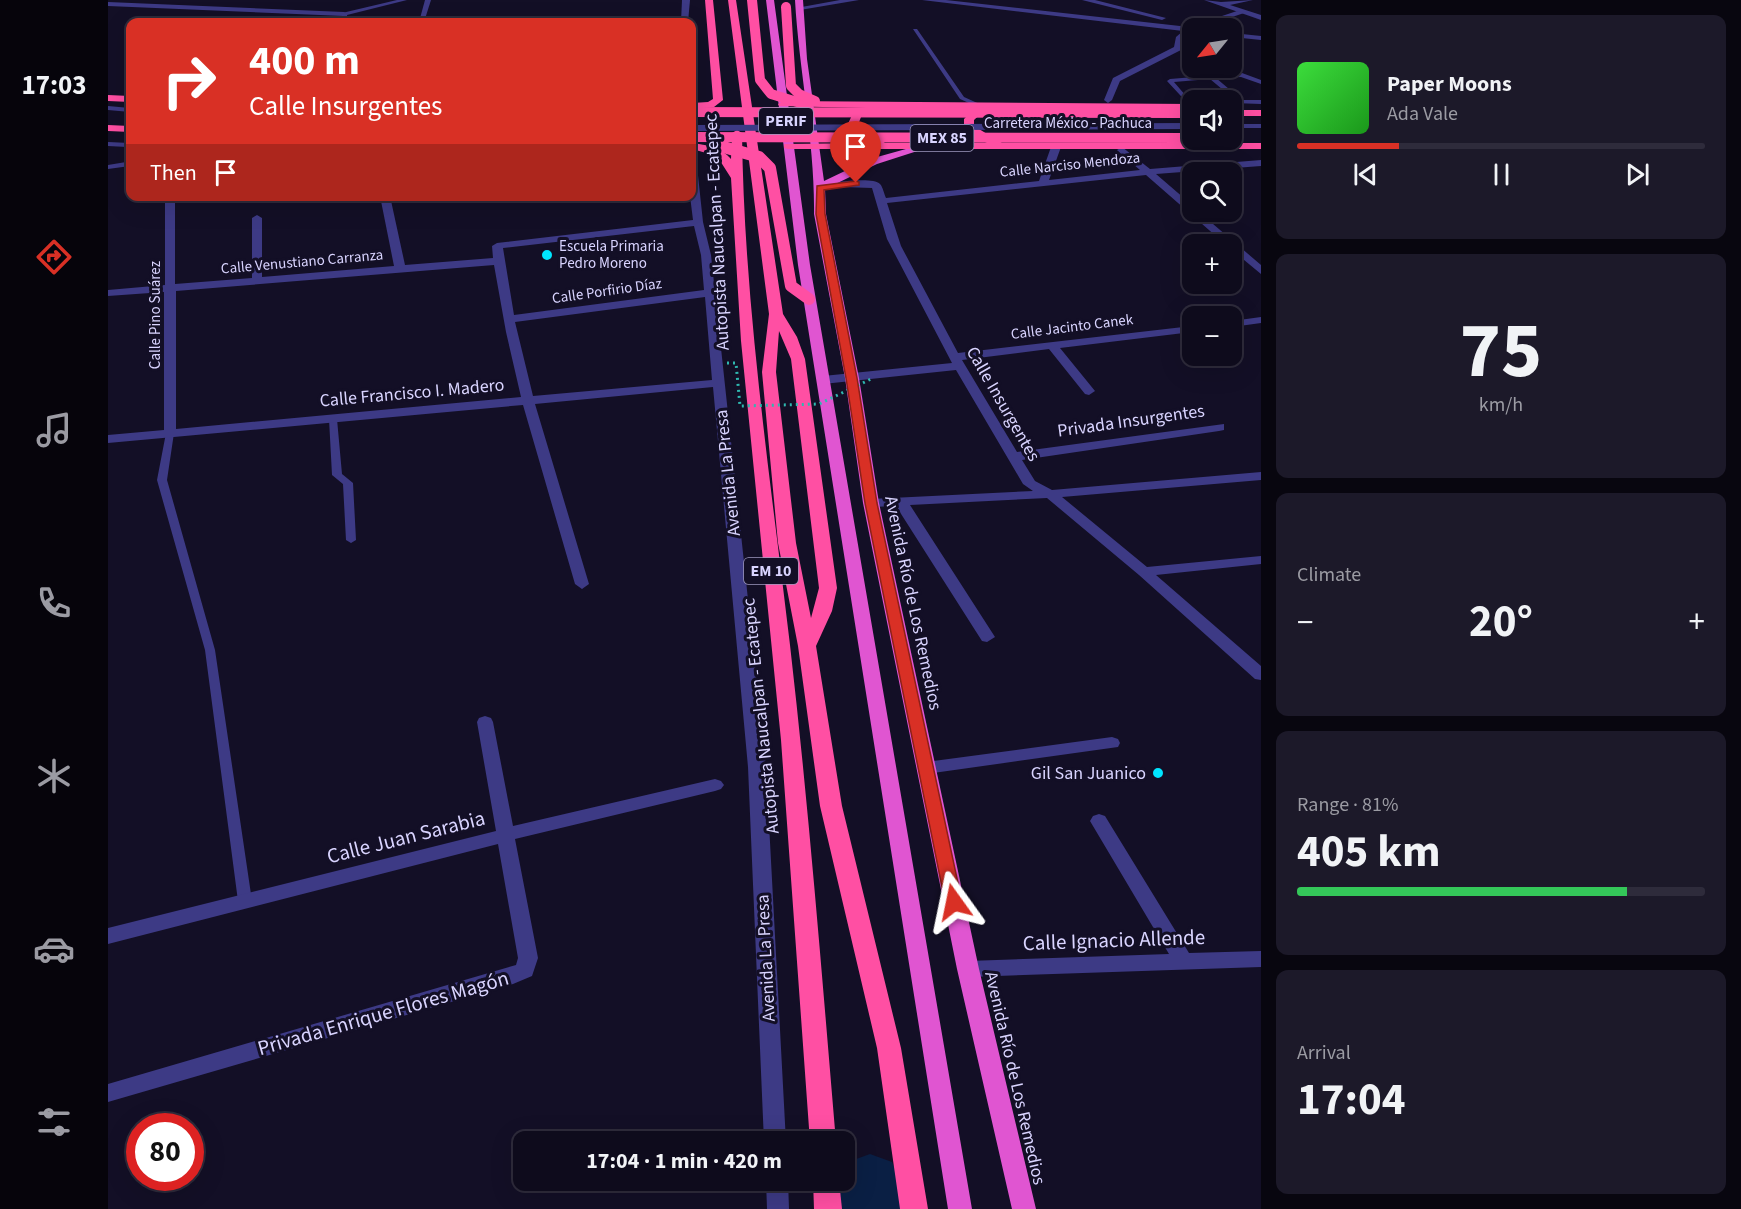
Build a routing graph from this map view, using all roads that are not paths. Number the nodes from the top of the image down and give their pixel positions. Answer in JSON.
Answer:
{"nodes":[{"id":1,"x":189,"y":0,"type":"edge"},
{"id":2,"x":404,"y":0,"type":"edge"},
{"id":3,"x":428,"y":0,"type":"edge"},
{"id":4,"x":686,"y":0,"type":"edge"},
{"id":5,"x":709,"y":0,"type":"edge"},
{"id":6,"x":722,"y":0,"type":"edge"},
{"id":7,"x":732,"y":0,"type":"edge"},
{"id":8,"x":752,"y":0,"type":"edge"},
{"id":9,"x":770,"y":0,"type":"edge"},
{"id":10,"x":855,"y":0,"type":"edge"},
{"id":11,"x":926,"y":0,"type":"edge"},
{"id":12,"x":1086,"y":0,"type":"edge"},
{"id":13,"x":1208,"y":0,"type":"edge"},
{"id":14,"x":1249,"y":0,"type":"edge"},
{"id":15,"x":786,"y":3,"type":"edge"},
{"id":16,"x":108,"y":4,"type":"edge"},
{"id":17,"x":120,"y":4,"type":"junction"},
{"id":18,"x":799,"y":4,"type":"edge"},
{"id":19,"x":1222,"y":4,"type":"junction"},
{"id":20,"x":182,"y":6,"type":"junction"},
{"id":21,"x":1240,"y":13,"type":"junction"},
{"id":22,"x":108,"y":14,"type":"edge"},
{"id":23,"x":344,"y":18,"type":"edge"},
{"id":24,"x":423,"y":18,"type":"edge"},
{"id":25,"x":686,"y":18,"type":"edge"},
{"id":26,"x":1226,"y":18,"type":"edge"},
{"id":27,"x":1261,"y":18,"type":"edge"},
{"id":28,"x":1182,"y":26,"type":"edge"},
{"id":29,"x":1182,"y":28,"type":"edge"},
{"id":30,"x":915,"y":30,"type":"dead end"},
{"id":31,"x":1182,"y":36,"type":"edge"},
{"id":32,"x":1242,"y":36,"type":"edge"},
{"id":33,"x":1261,"y":38,"type":"edge"},
{"id":34,"x":1242,"y":76,"type":"edge"},
{"id":35,"x":1201,"y":78,"type":"edge"},
{"id":36,"x":1212,"y":78,"type":"edge"},
{"id":37,"x":1261,"y":82,"type":"edge"},
{"id":38,"x":108,"y":90,"type":"edge"},
{"id":39,"x":1222,"y":90,"type":"edge"},
{"id":40,"x":126,"y":92,"type":"edge"},
{"id":41,"x":1182,"y":95,"type":"edge"},
{"id":42,"x":108,"y":98,"type":"edge"},
{"id":43,"x":126,"y":99,"type":"edge"},
{"id":44,"x":1108,"y":100,"type":"dead end"},
{"id":45,"x":1261,"y":102,"type":"edge"},
{"id":46,"x":1242,"y":103,"type":"edge"},
{"id":47,"x":783,"y":104,"type":"junction"},
{"id":48,"x":809,"y":104,"type":"junction"},
{"id":49,"x":1242,"y":105,"type":"edge"},
{"id":50,"x":696,"y":106,"type":"edge"},
{"id":51,"x":882,"y":106,"type":"junction"},
{"id":52,"x":1182,"y":106,"type":"edge"},
{"id":53,"x":855,"y":107,"type":"junction"},
{"id":54,"x":982,"y":107,"type":"junction"},
{"id":55,"x":1261,"y":107,"type":"edge"},
{"id":56,"x":108,"y":108,"type":"edge"},
{"id":57,"x":126,"y":110,"type":"edge"},
{"id":58,"x":696,"y":112,"type":"edge"},
{"id":59,"x":925,"y":113,"type":"junction"},
{"id":60,"x":1182,"y":113,"type":"edge"},
{"id":61,"x":1242,"y":113,"type":"edge"},
{"id":62,"x":1261,"y":113,"type":"edge"},
{"id":63,"x":108,"y":114,"type":"edge"},
{"id":64,"x":126,"y":115,"type":"edge"},
{"id":65,"x":108,"y":121,"type":"edge"},
{"id":66,"x":126,"y":122,"type":"edge"},
{"id":67,"x":1182,"y":126,"type":"edge"},
{"id":68,"x":1242,"y":126,"type":"edge"},
{"id":69,"x":1261,"y":126,"type":"edge"},
{"id":70,"x":113,"y":128,"type":"edge"},
{"id":71,"x":696,"y":128,"type":"edge"},
{"id":72,"x":1182,"y":132,"type":"edge"},
{"id":73,"x":1242,"y":132,"type":"edge"},
{"id":74,"x":1261,"y":132,"type":"edge"},
{"id":75,"x":696,"y":133,"type":"edge"},
{"id":76,"x":696,"y":137,"type":"edge"},
{"id":77,"x":108,"y":138,"type":"edge"},
{"id":78,"x":1182,"y":138,"type":"edge"},
{"id":79,"x":1242,"y":138,"type":"edge"},
{"id":80,"x":1261,"y":138,"type":"edge"},
{"id":81,"x":108,"y":144,"type":"edge"},
{"id":82,"x":126,"y":145,"type":"edge"},
{"id":83,"x":696,"y":145,"type":"edge"},
{"id":84,"x":696,"y":146,"type":"edge"},
{"id":85,"x":788,"y":146,"type":"junction"},
{"id":86,"x":814,"y":146,"type":"junction"},
{"id":87,"x":900,"y":146,"type":"junction"},
{"id":88,"x":931,"y":146,"type":"junction"},
{"id":89,"x":1009,"y":146,"type":"junction"},
{"id":90,"x":1056,"y":147,"type":"junction"},
{"id":91,"x":1261,"y":147,"type":"edge"},
{"id":92,"x":1122,"y":150,"type":"dead end"},
{"id":93,"x":1261,"y":163,"type":"edge"},
{"id":94,"x":126,"y":164,"type":"edge"},
{"id":95,"x":108,"y":167,"type":"edge"},
{"id":96,"x":1149,"y":172,"type":"junction"},
{"id":97,"x":738,"y":178,"type":"junction"},
{"id":98,"x":1043,"y":183,"type":"junction"},
{"id":99,"x":820,"y":188,"type":"junction"},
{"id":100,"x":170,"y":201,"type":"edge"},
{"id":101,"x":387,"y":201,"type":"edge"},
{"id":102,"x":696,"y":201,"type":"edge"},
{"id":103,"x":883,"y":201,"type":"junction"},
{"id":104,"x":1182,"y":201,"type":"edge"},
{"id":105,"x":256,"y":218,"type":"dead end"},
{"id":106,"x":698,"y":222,"type":"junction"},
{"id":107,"x":1205,"y":222,"type":"edge"},
{"id":108,"x":1219,"y":234,"type":"edge"},
{"id":109,"x":1242,"y":255,"type":"edge"},
{"id":110,"x":499,"y":261,"type":"junction"},
{"id":111,"x":400,"y":269,"type":"junction"},
{"id":112,"x":1261,"y":271,"type":"edge"},
{"id":113,"x":257,"y":280,"type":"junction"},
{"id":114,"x":169,"y":289,"type":"junction"},
{"id":115,"x":108,"y":293,"type":"edge"},
{"id":116,"x":710,"y":293,"type":"junction"},
{"id":117,"x":809,"y":299,"type":"junction"},
{"id":118,"x":776,"y":314,"type":"junction"},
{"id":119,"x":509,"y":319,"type":"junction"},
{"id":120,"x":1261,"y":321,"type":"edge"},
{"id":121,"x":1242,"y":323,"type":"edge"},
{"id":122,"x":1182,"y":330,"type":"edge"},
{"id":123,"x":1052,"y":346,"type":"junction"},
{"id":124,"x":957,"y":362,"type":"junction"},
{"id":125,"x":852,"y":378,"type":"junction"},
{"id":126,"x":823,"y":380,"type":"junction"},
{"id":127,"x":719,"y":383,"type":"junction"},
{"id":128,"x":1089,"y":392,"type":"dead end"},
{"id":129,"x":527,"y":401,"type":"junction"},
{"id":130,"x":333,"y":418,"type":"junction"},
{"id":131,"x":1219,"y":427,"type":"dead end"},
{"id":132,"x":170,"y":433,"type":"junction"},
{"id":133,"x":108,"y":439,"type":"edge"},
{"id":134,"x":1013,"y":457,"type":"junction"},
{"id":135,"x":1261,"y":476,"type":"edge"},
{"id":136,"x":1050,"y":494,"type":"junction"},
{"id":137,"x":900,"y":501,"type":"junction"},
{"id":138,"x":871,"y":503,"type":"junction"},
{"id":139,"x":351,"y":540,"type":"dead end"},
{"id":140,"x":1261,"y":560,"type":"edge"},
{"id":141,"x":1144,"y":572,"type":"junction"},
{"id":142,"x":582,"y":584,"type":"dead end"},
{"id":143,"x":987,"y":637,"type":"dead end"},
{"id":144,"x":807,"y":646,"type":"junction"},
{"id":145,"x":1261,"y":675,"type":"edge"},
{"id":146,"x":485,"y":722,"type":"dead end"},
{"id":147,"x":1112,"y":743,"type":"dead end"},
{"id":148,"x":926,"y":768,"type":"junction"},
{"id":149,"x":716,"y":785,"type":"dead end"},
{"id":150,"x":1099,"y":821,"type":"dead end"},
{"id":151,"x":505,"y":834,"type":"junction"},
{"id":152,"x":245,"y":901,"type":"junction"},
{"id":153,"x":108,"y":936,"type":"edge"},
{"id":154,"x":1261,"y":959,"type":"edge"},
{"id":155,"x":1183,"y":961,"type":"junction"},
{"id":156,"x":968,"y":969,"type":"junction"},
{"id":157,"x":108,"y":1093,"type":"edge"},
{"id":158,"x":774,"y":1131,"type":"edge"},
{"id":159,"x":822,"y":1131,"type":"edge"},
{"id":160,"x":777,"y":1191,"type":"edge"},
{"id":161,"x":827,"y":1191,"type":"edge"},
{"id":162,"x":778,"y":1209,"type":"edge"},
{"id":163,"x":828,"y":1209,"type":"edge"},
{"id":164,"x":914,"y":1209,"type":"edge"},
{"id":165,"x":960,"y":1209,"type":"edge"},
{"id":166,"x":1024,"y":1209,"type":"edge"}],
"edges":[{"from":1,"to":20,"type":"street"},
{"from":2,"to":23,"type":"lane"},
{"from":3,"to":24,"type":"lane"},
{"from":4,"to":25,"type":"street"},
{"from":5,"to":50,"type":"highway"},
{"from":6,"to":97,"type":"highway","name":"Autopista Naucalpan - Ecatepec","number":"EM 10"},
{"from":7,"to":118,"type":"highway","name":"Autopista Naucalpan - Ecatepec","number":"EM 10"},
{"from":8,"to":53,"type":"highway","bridge":true},
{"from":9,"to":47,"type":"highway","number":"PERIF"},
{"from":10,"to":18,"type":"street"},
{"from":11,"to":29,"type":"street"},
{"from":12,"to":28,"type":"street"},
{"from":13,"to":19,"type":"street"},
{"from":14,"to":19,"type":"street"},
{"from":15,"to":53,"type":"highway","bridge":true},
{"from":16,"to":17,"type":"street"},
{"from":17,"to":20,"type":"street"},
{"from":17,"to":22,"type":"street"},
{"from":18,"to":48,"type":"highway","name":"Avenida Río de Los Remedios","number":"PERIF"},
{"from":19,"to":21,"type":"street"},
{"from":20,"to":23,"type":"street"},
{"from":21,"to":26,"type":"street"},
{"from":21,"to":27,"type":"street"},
{"from":30,"to":54,"type":"lane"},
{"from":31,"to":44,"type":"street"},
{"from":32,"to":33,"type":"street"},
{"from":34,"to":37,"type":"lane"},
{"from":35,"to":41,"type":"lane"},
{"from":36,"to":39,"type":"lane"},
{"from":38,"to":40,"type":"highway"},
{"from":42,"to":43,"type":"highway"},
{"from":45,"to":46,"type":"lane"},
{"from":47,"to":48,"type":"highway"},
{"from":47,"to":85,"type":"highway","number":"PERIF"},
{"from":48,"to":51,"type":"highway"},
{"from":48,"to":86,"type":"highway","name":"Avenida Río de Los Remedios","number":"PERIF"},
{"from":49,"to":55,"type":"highway"},
{"from":51,"to":54,"type":"highway"},
{"from":51,"to":87,"type":"highway"},
{"from":52,"to":54,"type":"highway"},
{"from":53,"to":59,"type":"highway","bridge":true},
{"from":54,"to":89,"type":"highway"},
{"from":56,"to":57,"type":"lane"},
{"from":58,"to":59,"type":"highway","name":"Carretera México - Pachuca","number":"MEX 85","bridge":true},
{"from":59,"to":60,"type":"highway","name":"Carretera México - Pachuca","number":"MEX 85","bridge":true},
{"from":61,"to":62,"type":"highway"},
{"from":63,"to":64,"type":"lane"},
{"from":65,"to":66,"type":"highway"},
{"from":67,"to":71,"type":"lane","bridge":true},
{"from":68,"to":69,"type":"lane"},
{"from":70,"to":77,"type":"lane"},
{"from":72,"to":75,"type":"lane","bridge":true},
{"from":73,"to":74,"type":"lane"},
{"from":76,"to":78,"type":"highway","name":"Carretera México - Pachuca","number":"MEX 85","bridge":true},
{"from":79,"to":80,"type":"highway"},
{"from":81,"to":82,"type":"lane"},
{"from":83,"to":117,"type":"highway","bridge":true},
{"from":84,"to":97,"type":"highway"},
{"from":85,"to":86,"type":"highway"},
{"from":85,"to":117,"type":"highway","number":"PERIF"},
{"from":86,"to":87,"type":"highway"},
{"from":86,"to":99,"type":"highway","name":"Avenida Río de Los Remedios","number":"PERIF"},
{"from":87,"to":88,"type":"highway"},
{"from":88,"to":89,"type":"highway"},
{"from":88,"to":99,"type":"highway"},
{"from":89,"to":90,"type":"highway"},
{"from":90,"to":91,"type":"highway"},
{"from":90,"to":98,"type":"street"},
{"from":92,"to":96,"type":"street"},
{"from":93,"to":96,"type":"street","name":"Calle Narciso Mendoza"},
{"from":94,"to":95,"type":"lane"},
{"from":96,"to":98,"type":"street","name":"Calle Narciso Mendoza"},
{"from":96,"to":104,"type":"street"},
{"from":97,"to":159,"type":"highway","name":"Autopista Naucalpan - Ecatepec","number":"EM 10"},
{"from":98,"to":103,"type":"street","name":"Calle Narciso Mendoza"},
{"from":99,"to":103,"type":"street"},
{"from":99,"to":125,"type":"highway","name":"Avenida Río de Los Remedios","number":"PERIF"},
{"from":100,"to":114,"type":"street","name":"Calle Pino Suárez"},
{"from":101,"to":111,"type":"street"},
{"from":102,"to":106,"type":"street","name":"Avenida La Presa"},
{"from":103,"to":124,"type":"street","name":"Calle Insurgentes"},
{"from":105,"to":113,"type":"street"},
{"from":106,"to":110,"type":"street"},
{"from":106,"to":116,"type":"street","name":"Avenida La Presa"},
{"from":107,"to":108,"type":"street"},
{"from":109,"to":112,"type":"street"},
{"from":110,"to":111,"type":"street","name":"Calle Venustiano Carranza"},
{"from":110,"to":119,"type":"street"},
{"from":111,"to":113,"type":"street","name":"Calle Venustiano Carranza"},
{"from":113,"to":114,"type":"street","name":"Calle Venustiano Carranza"},
{"from":114,"to":115,"type":"street","name":"Calle Venustiano Carranza"},
{"from":114,"to":132,"type":"street","name":"Calle Pino Suárez"},
{"from":116,"to":119,"type":"street","name":"Calle Porfirio Díaz"},
{"from":116,"to":127,"type":"street","name":"Avenida La Presa"},
{"from":117,"to":126,"type":"highway","number":"PERIF"},
{"from":118,"to":144,"type":"highway","name":"Autopista Naucalpan - Ecatepec","number":"EM 10"},
{"from":118,"to":144,"type":"highway","name":"Autopista Naucalpan - Ecatepec","number":"EM 10"},
{"from":119,"to":129,"type":"street"},
{"from":120,"to":121,"type":"street"},
{"from":122,"to":123,"type":"street","name":"Calle Jacinto Canek"},
{"from":123,"to":124,"type":"street","name":"Calle Jacinto Canek"},
{"from":123,"to":128,"type":"street"},
{"from":124,"to":125,"type":"street","name":"Calle Jacinto Canek"},
{"from":124,"to":134,"type":"street","name":"Calle Insurgentes"},
{"from":125,"to":126,"type":"street","name":"Calle Jacinto Canek"},
{"from":125,"to":138,"type":"highway","name":"Avenida Río de Los Remedios","number":"PERIF"},
{"from":126,"to":165,"type":"highway","number":"PERIF"},
{"from":127,"to":129,"type":"street","name":"Calle Francisco I. Madero"},
{"from":127,"to":158,"type":"street","name":"Avenida La Presa"},
{"from":129,"to":130,"type":"street","name":"Calle Francisco I. Madero"},
{"from":129,"to":142,"type":"street"},
{"from":130,"to":132,"type":"street","name":"Calle Francisco I. Madero"},
{"from":130,"to":139,"type":"lane"},
{"from":131,"to":134,"type":"street","name":"Privada Insurgentes"},
{"from":132,"to":133,"type":"street","name":"Calle Francisco I. Madero"},
{"from":132,"to":152,"type":"lane"},
{"from":134,"to":136,"type":"street","name":"Calle Insurgentes"},
{"from":135,"to":136,"type":"street"},
{"from":136,"to":137,"type":"street"},
{"from":136,"to":141,"type":"street","name":"Calle Insurgentes"},
{"from":137,"to":138,"type":"street"},
{"from":137,"to":143,"type":"street"},
{"from":138,"to":148,"type":"highway","name":"Avenida Río de Los Remedios","number":"PERIF"},
{"from":140,"to":141,"type":"street"},
{"from":141,"to":145,"type":"street","name":"Calle Insurgentes"},
{"from":144,"to":164,"type":"highway","name":"Autopista Naucalpan - Ecatepec","number":"EM 10"},
{"from":146,"to":151,"type":"street"},
{"from":147,"to":148,"type":"street"},
{"from":148,"to":156,"type":"highway","name":"Avenida Río de Los Remedios","number":"PERIF"},
{"from":149,"to":151,"type":"street","name":"Calle Juan Sarabia"},
{"from":150,"to":155,"type":"street"},
{"from":151,"to":152,"type":"street","name":"Calle Juan Sarabia"},
{"from":151,"to":157,"type":"street","name":"Privada Enrique Flores Magón"},
{"from":152,"to":153,"type":"street","name":"Calle Juan Sarabia"},
{"from":154,"to":155,"type":"street","name":"Calle Ignacio Allende"},
{"from":155,"to":156,"type":"street","name":"Calle Ignacio Allende"},
{"from":156,"to":166,"type":"highway","name":"Avenida Río de Los Remedios","number":"PERIF"},
{"from":160,"to":162,"type":"street"},
{"from":161,"to":163,"type":"highway"}]}
